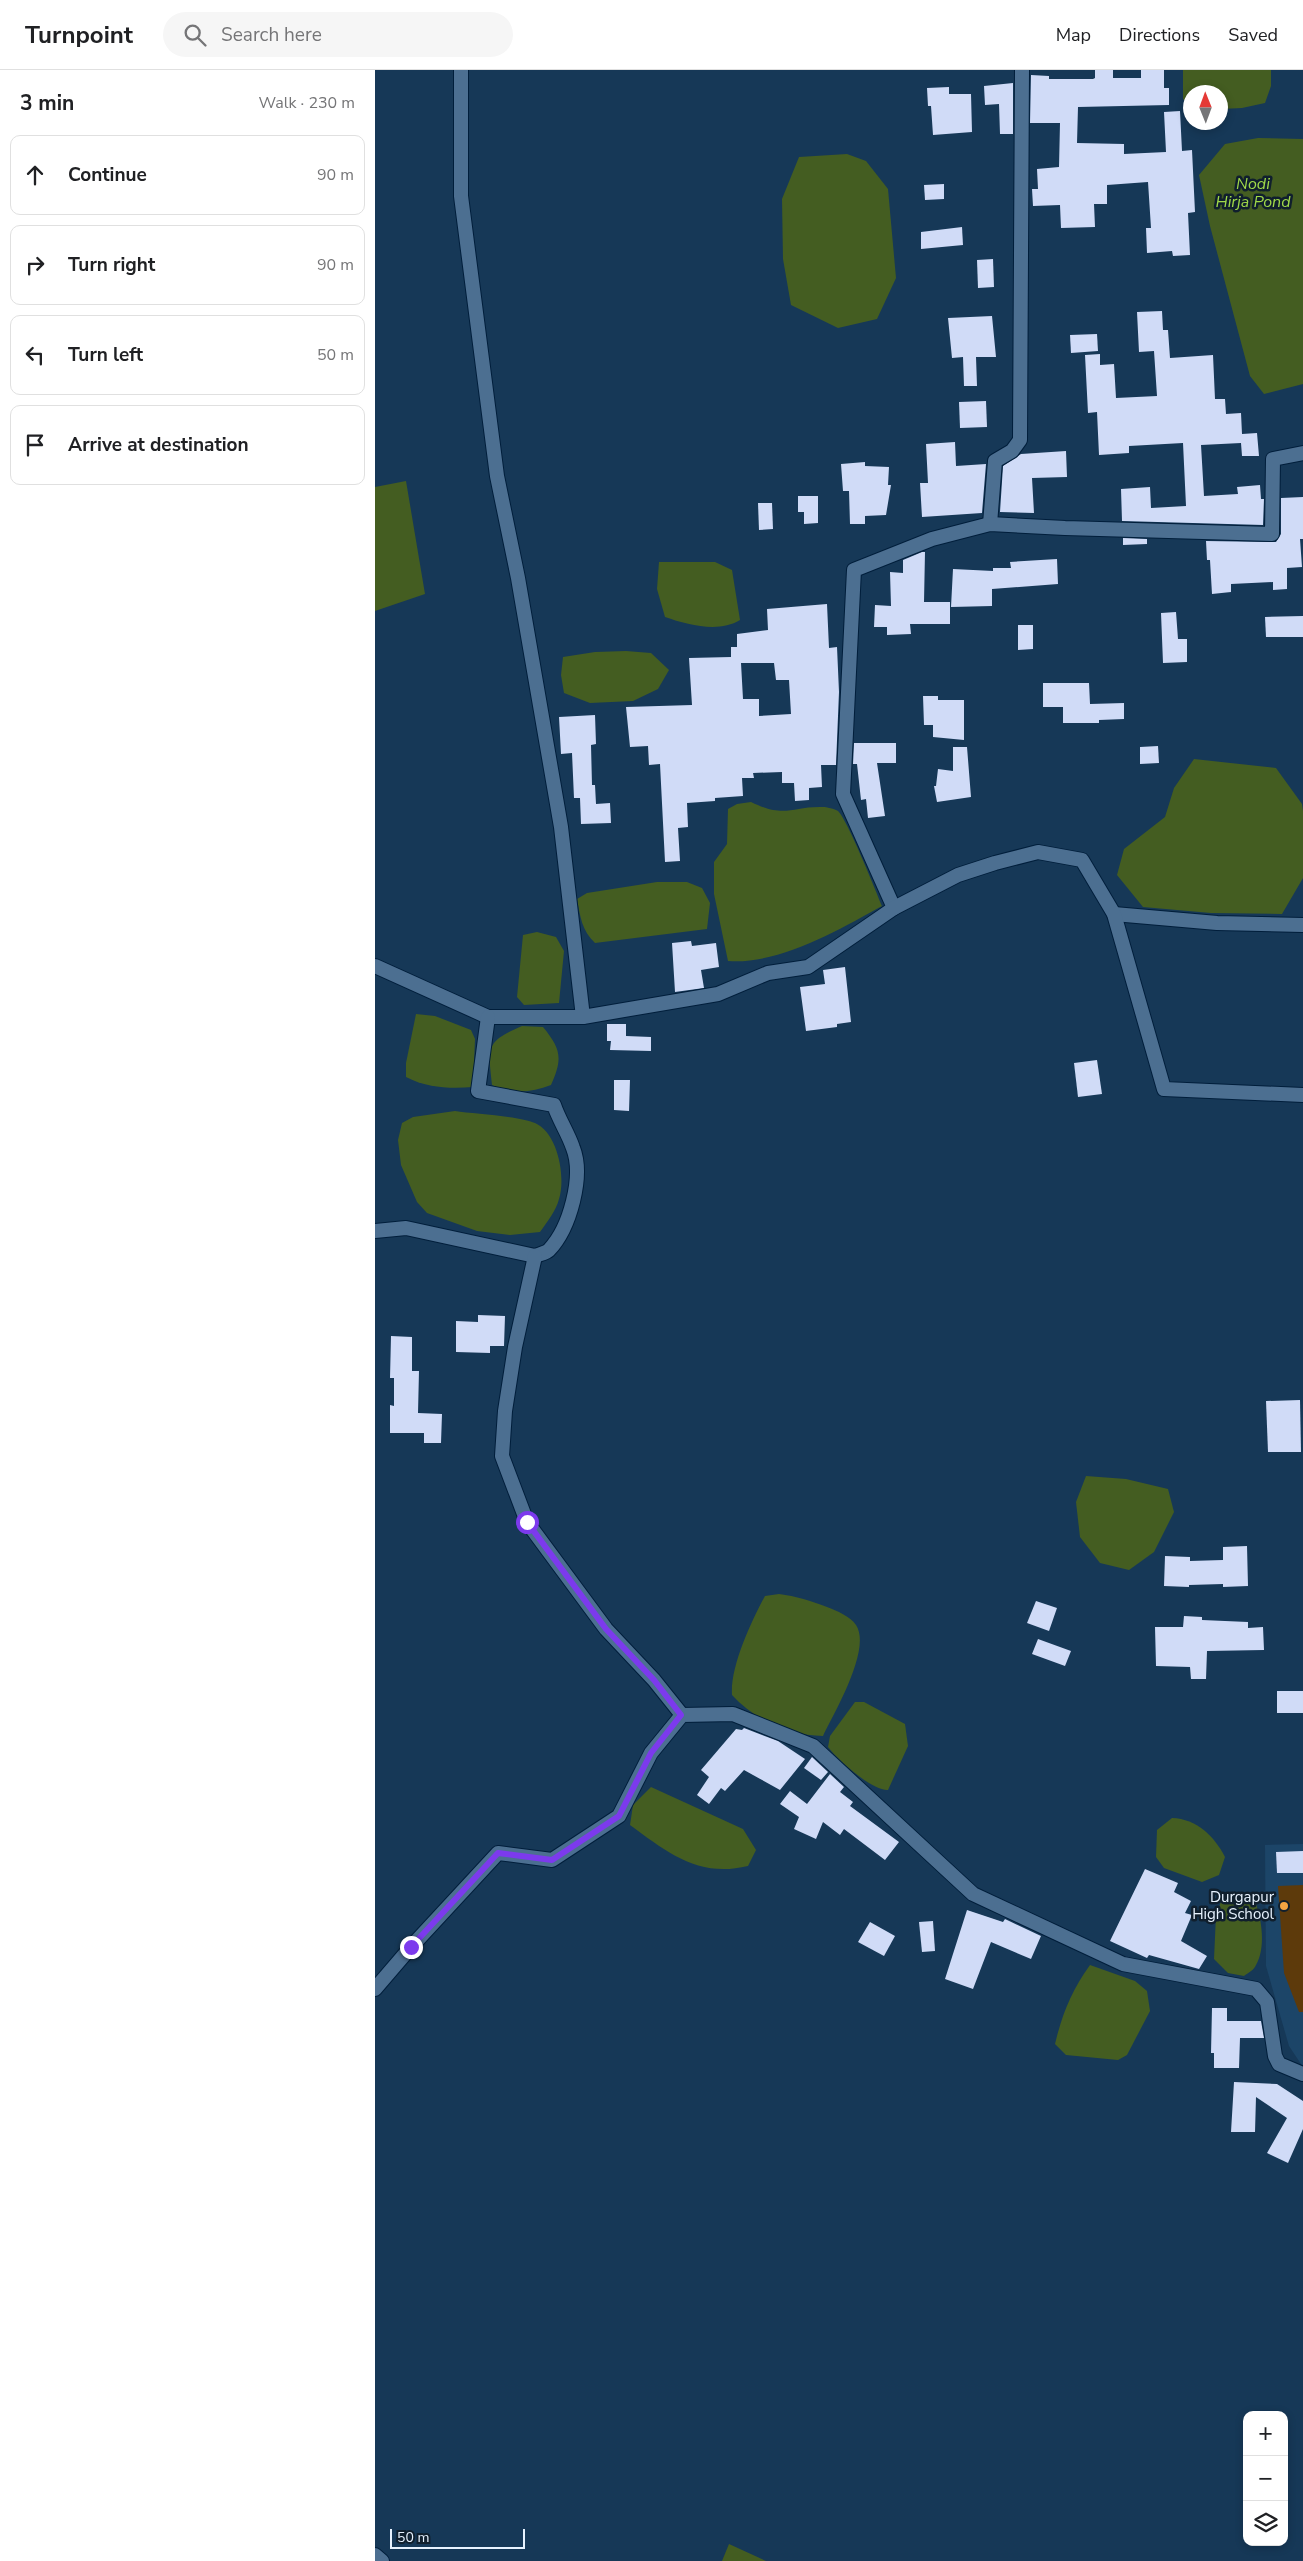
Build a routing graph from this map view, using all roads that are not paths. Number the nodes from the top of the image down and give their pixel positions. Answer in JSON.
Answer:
{"nodes":[{"id":1,"x":461,"y":70,"type":"edge"},
{"id":2,"x":1022,"y":70,"type":"edge"},
{"id":3,"x":1303,"y":454,"type":"edge"},
{"id":4,"x":990,"y":524,"type":"junction"},
{"id":5,"x":894,"y":908,"type":"junction"},
{"id":6,"x":1114,"y":914,"type":"junction"},
{"id":7,"x":1303,"y":925,"type":"edge"},
{"id":8,"x":375,"y":966,"type":"edge"},
{"id":9,"x":488,"y":1017,"type":"junction"},
{"id":10,"x":583,"y":1017,"type":"junction"},
{"id":11,"x":1303,"y":1095,"type":"edge"},
{"id":12,"x":375,"y":1230,"type":"edge"},
{"id":13,"x":535,"y":1256,"type":"junction"},
{"id":14,"x":681,"y":1715,"type":"junction"},
{"id":15,"x":375,"y":1989,"type":"edge"},
{"id":16,"x":1303,"y":2074,"type":"edge"},
{"id":17,"x":375,"y":2555,"type":"edge"},
{"id":18,"x":382,"y":2561,"type":"edge"}],
"edges":[{"from":1,"to":10,"type":"street"},
{"from":2,"to":4,"type":"street"},
{"from":3,"to":4,"type":"street"},
{"from":4,"to":5,"type":"street"},
{"from":5,"to":6,"type":"street"},
{"from":5,"to":10,"type":"street"},
{"from":6,"to":7,"type":"street"},
{"from":6,"to":11,"type":"street"},
{"from":8,"to":9,"type":"street"},
{"from":9,"to":10,"type":"street"},
{"from":9,"to":13,"type":"street"},
{"from":12,"to":13,"type":"street"},
{"from":13,"to":14,"type":"street"},
{"from":14,"to":15,"type":"street"},
{"from":14,"to":16,"type":"street"},
{"from":17,"to":18,"type":"street"}]}
